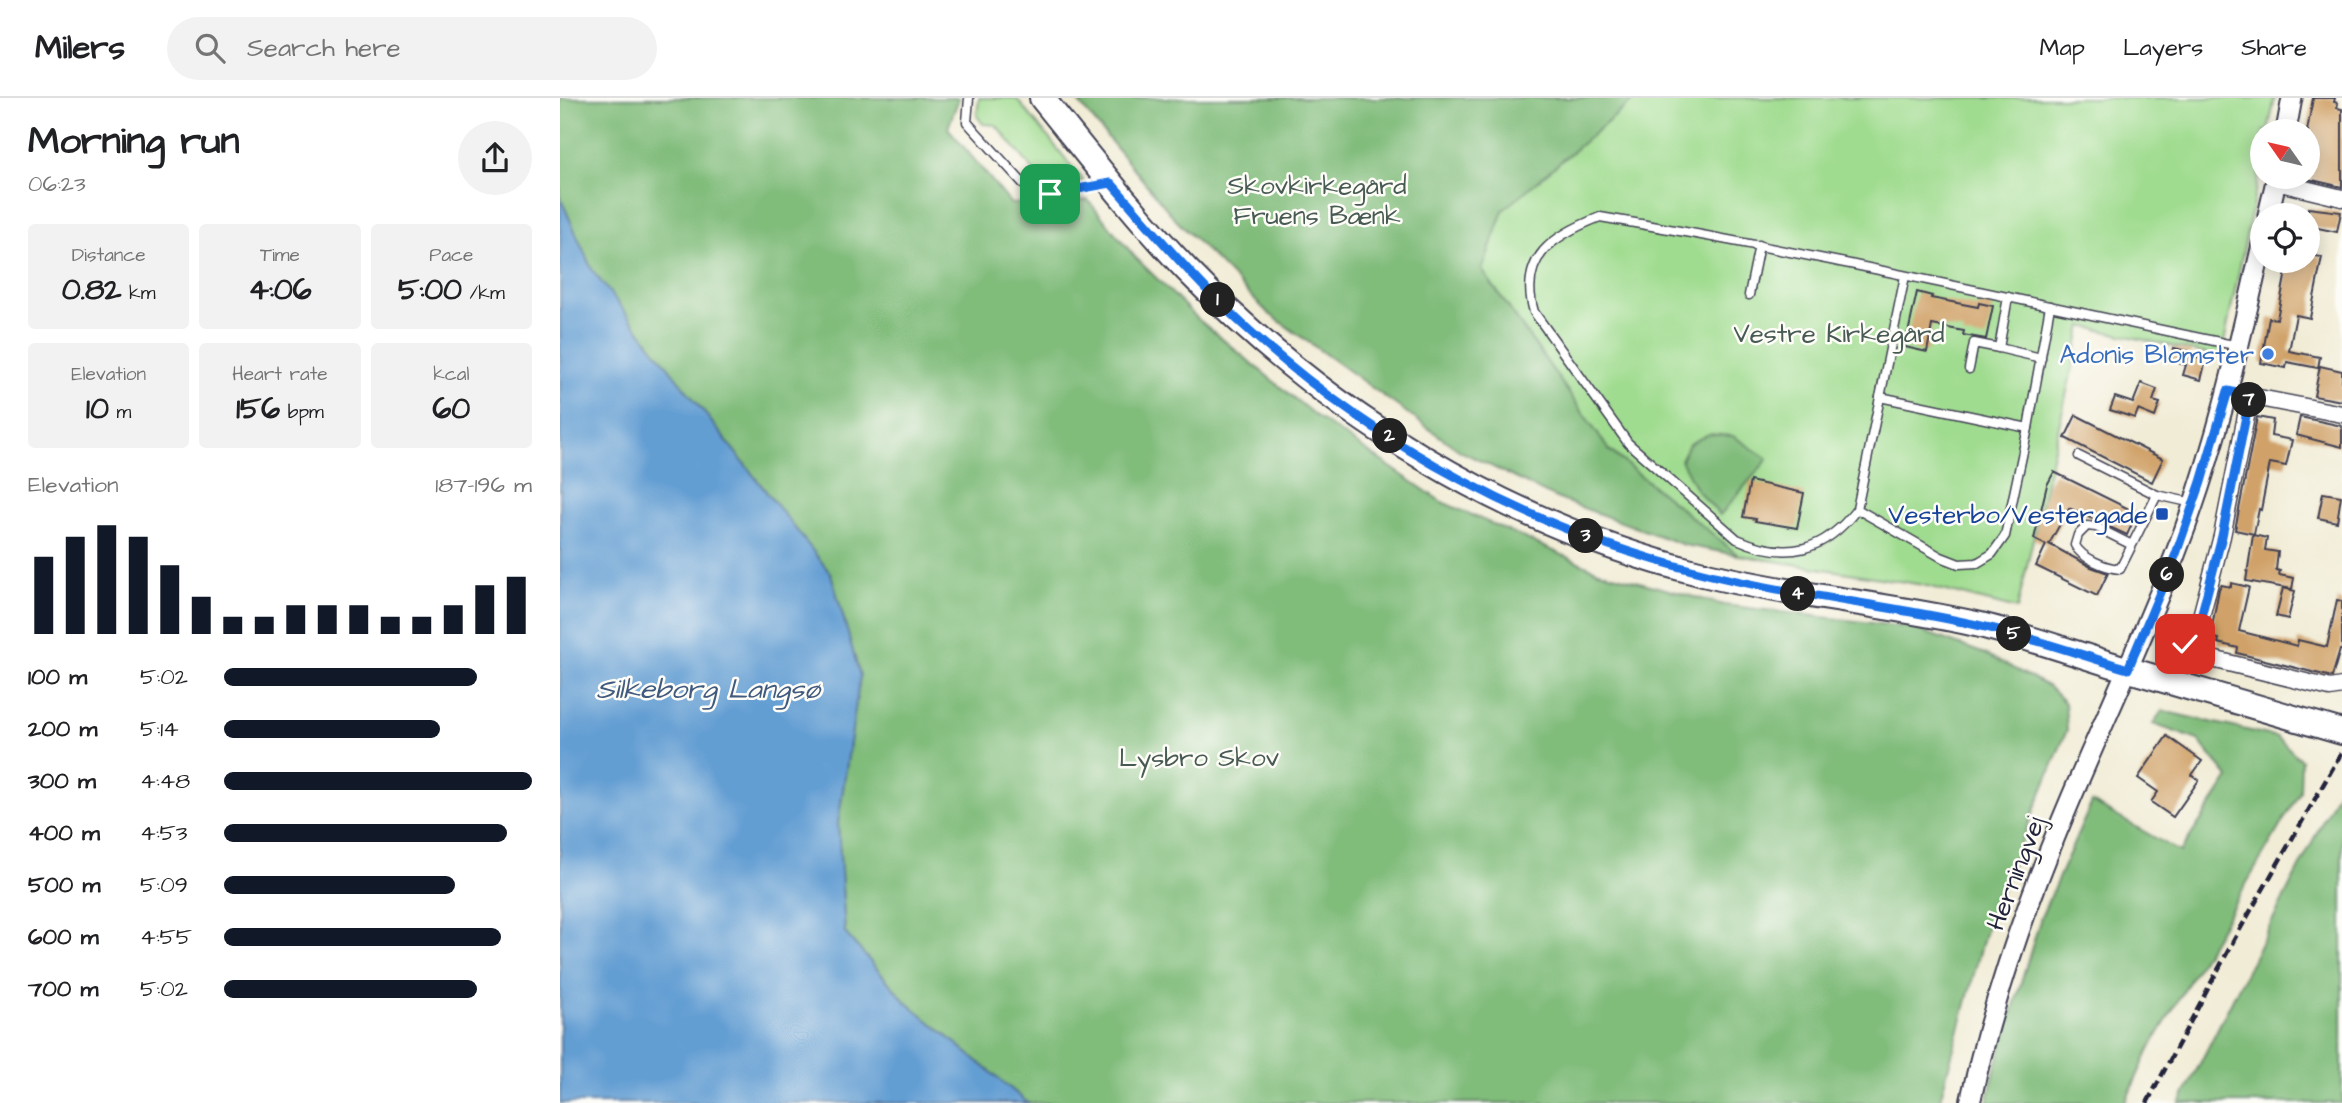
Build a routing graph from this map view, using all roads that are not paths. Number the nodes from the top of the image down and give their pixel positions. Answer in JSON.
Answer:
{"nodes":[{"id":1,"x":969,"y":98,"type":"edge"},
{"id":2,"x":1042,"y":98,"type":"edge"},
{"id":3,"x":2292,"y":98,"type":"edge"},
{"id":4,"x":2288,"y":119,"type":"edge"},
{"id":5,"x":1111,"y":183,"type":"junction"},
{"id":6,"x":2311,"y":189,"type":"edge"},
{"id":7,"x":2342,"y":198,"type":"edge"},
{"id":8,"x":1759,"y":245,"type":"junction"},
{"id":9,"x":2256,"y":273,"type":"edge"},
{"id":10,"x":1905,"y":276,"type":"junction"},
{"id":11,"x":1749,"y":295,"type":"dead end"},
{"id":12,"x":2008,"y":298,"type":"junction"},
{"id":13,"x":2050,"y":306,"type":"junction"},
{"id":14,"x":2239,"y":346,"type":"junction"},
{"id":15,"x":1999,"y":348,"type":"junction"},
{"id":16,"x":2041,"y":358,"type":"junction"},
{"id":17,"x":1969,"y":369,"type":"dead end"},
{"id":18,"x":2228,"y":391,"type":"junction"},
{"id":19,"x":2250,"y":396,"type":"junction"},
{"id":20,"x":1880,"y":397,"type":"junction"},
{"id":21,"x":2342,"y":415,"type":"edge"},
{"id":22,"x":2028,"y":428,"type":"junction"},
{"id":23,"x":2079,"y":456,"type":"dead end"},
{"id":24,"x":2157,"y":495,"type":"junction"},
{"id":25,"x":2193,"y":503,"type":"junction"},
{"id":26,"x":1857,"y":509,"type":"junction"},
{"id":27,"x":2132,"y":545,"type":"junction"},
{"id":28,"x":2128,"y":669,"type":"junction"},
{"id":29,"x":2342,"y":686,"type":"edge"},
{"id":30,"x":2331,"y":729,"type":"edge"},
{"id":31,"x":1970,"y":1103,"type":"edge"}],
"edges":[{"from":1,"to":5,"type":"lane"},
{"from":2,"to":5,"type":"main road"},
{"from":3,"to":4,"type":"street"},
{"from":5,"to":28,"type":"main road"},
{"from":6,"to":7,"type":"street"},
{"from":8,"to":10,"type":"lane"},
{"from":8,"to":11,"type":"lane"},
{"from":8,"to":26,"type":"lane"},
{"from":9,"to":14,"type":"street","name":"Herningvej"},
{"from":10,"to":12,"type":"lane"},
{"from":10,"to":20,"type":"lane"},
{"from":12,"to":13,"type":"lane"},
{"from":12,"to":15,"type":"lane"},
{"from":13,"to":14,"type":"lane"},
{"from":13,"to":16,"type":"lane"},
{"from":14,"to":18,"type":"street","name":"Herningvej"},
{"from":15,"to":16,"type":"lane"},
{"from":15,"to":17,"type":"lane"},
{"from":16,"to":22,"type":"lane"},
{"from":18,"to":19,"type":"street"},
{"from":18,"to":25,"type":"street","name":"Herningvej"},
{"from":19,"to":21,"type":"street"},
{"from":19,"to":29,"type":"street"},
{"from":20,"to":22,"type":"lane"},
{"from":20,"to":26,"type":"lane"},
{"from":22,"to":26,"type":"lane"},
{"from":23,"to":24,"type":"lane"},
{"from":24,"to":25,"type":"lane"},
{"from":24,"to":27,"type":"lane"},
{"from":25,"to":28,"type":"street","name":"Herningvej"},
{"from":27,"to":27,"type":"lane"},
{"from":28,"to":30,"type":"main road"},
{"from":28,"to":31,"type":"street","name":"Herningvej"}]}
